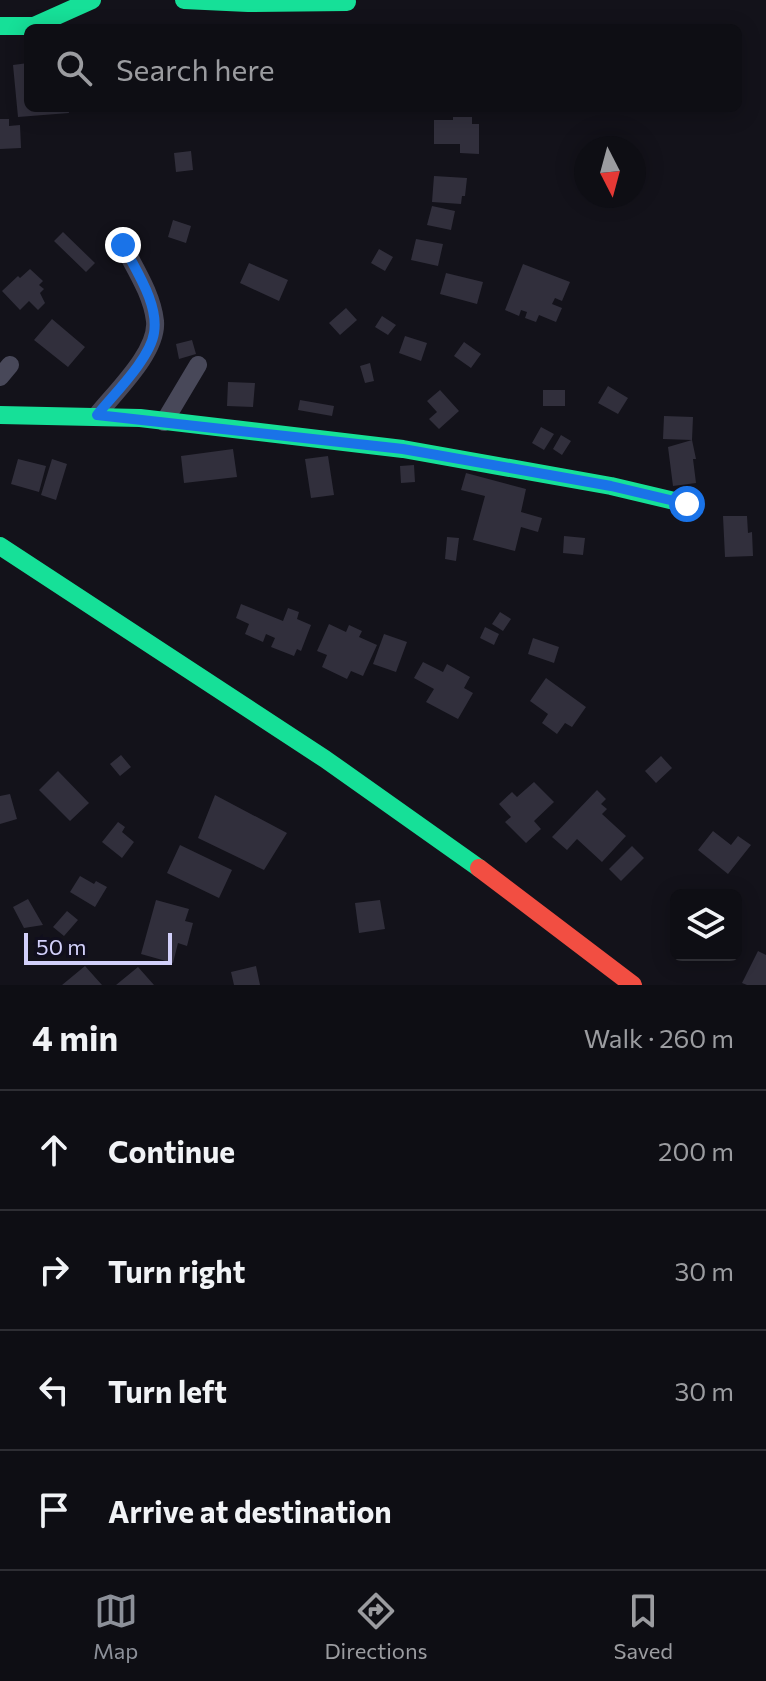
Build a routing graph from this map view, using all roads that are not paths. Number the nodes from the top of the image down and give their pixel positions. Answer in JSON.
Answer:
{"nodes":[{"id":1,"x":92,"y":0,"type":"edge"},
{"id":2,"x":184,"y":0,"type":"edge"},
{"id":3,"x":347,"y":2,"type":"dead end"},
{"id":4,"x":38,"y":24,"type":"edge"},
{"id":5,"x":0,"y":26,"type":"edge"},
{"id":6,"x":24,"y":26,"type":"edge"},
{"id":7,"x":123,"y":245,"type":"dead end"},
{"id":8,"x":198,"y":365,"type":"dead end"},
{"id":9,"x":0,"y":415,"type":"edge"},
{"id":10,"x":97,"y":415,"type":"junction"},
{"id":11,"x":164,"y":422,"type":"junction"},
{"id":12,"x":687,"y":504,"type":"dead end"},
{"id":13,"x":0,"y":546,"type":"edge"},
{"id":14,"x":625,"y":982,"type":"edge"}],
"edges":[{"from":1,"to":4,"type":"street"},
{"from":2,"to":3,"type":"street"},
{"from":5,"to":6,"type":"street"},
{"from":7,"to":10,"type":"street"},
{"from":8,"to":11,"type":"street"},
{"from":9,"to":10,"type":"street"},
{"from":10,"to":11,"type":"street"},
{"from":11,"to":12,"type":"street"},
{"from":13,"to":14,"type":"street"}]}
